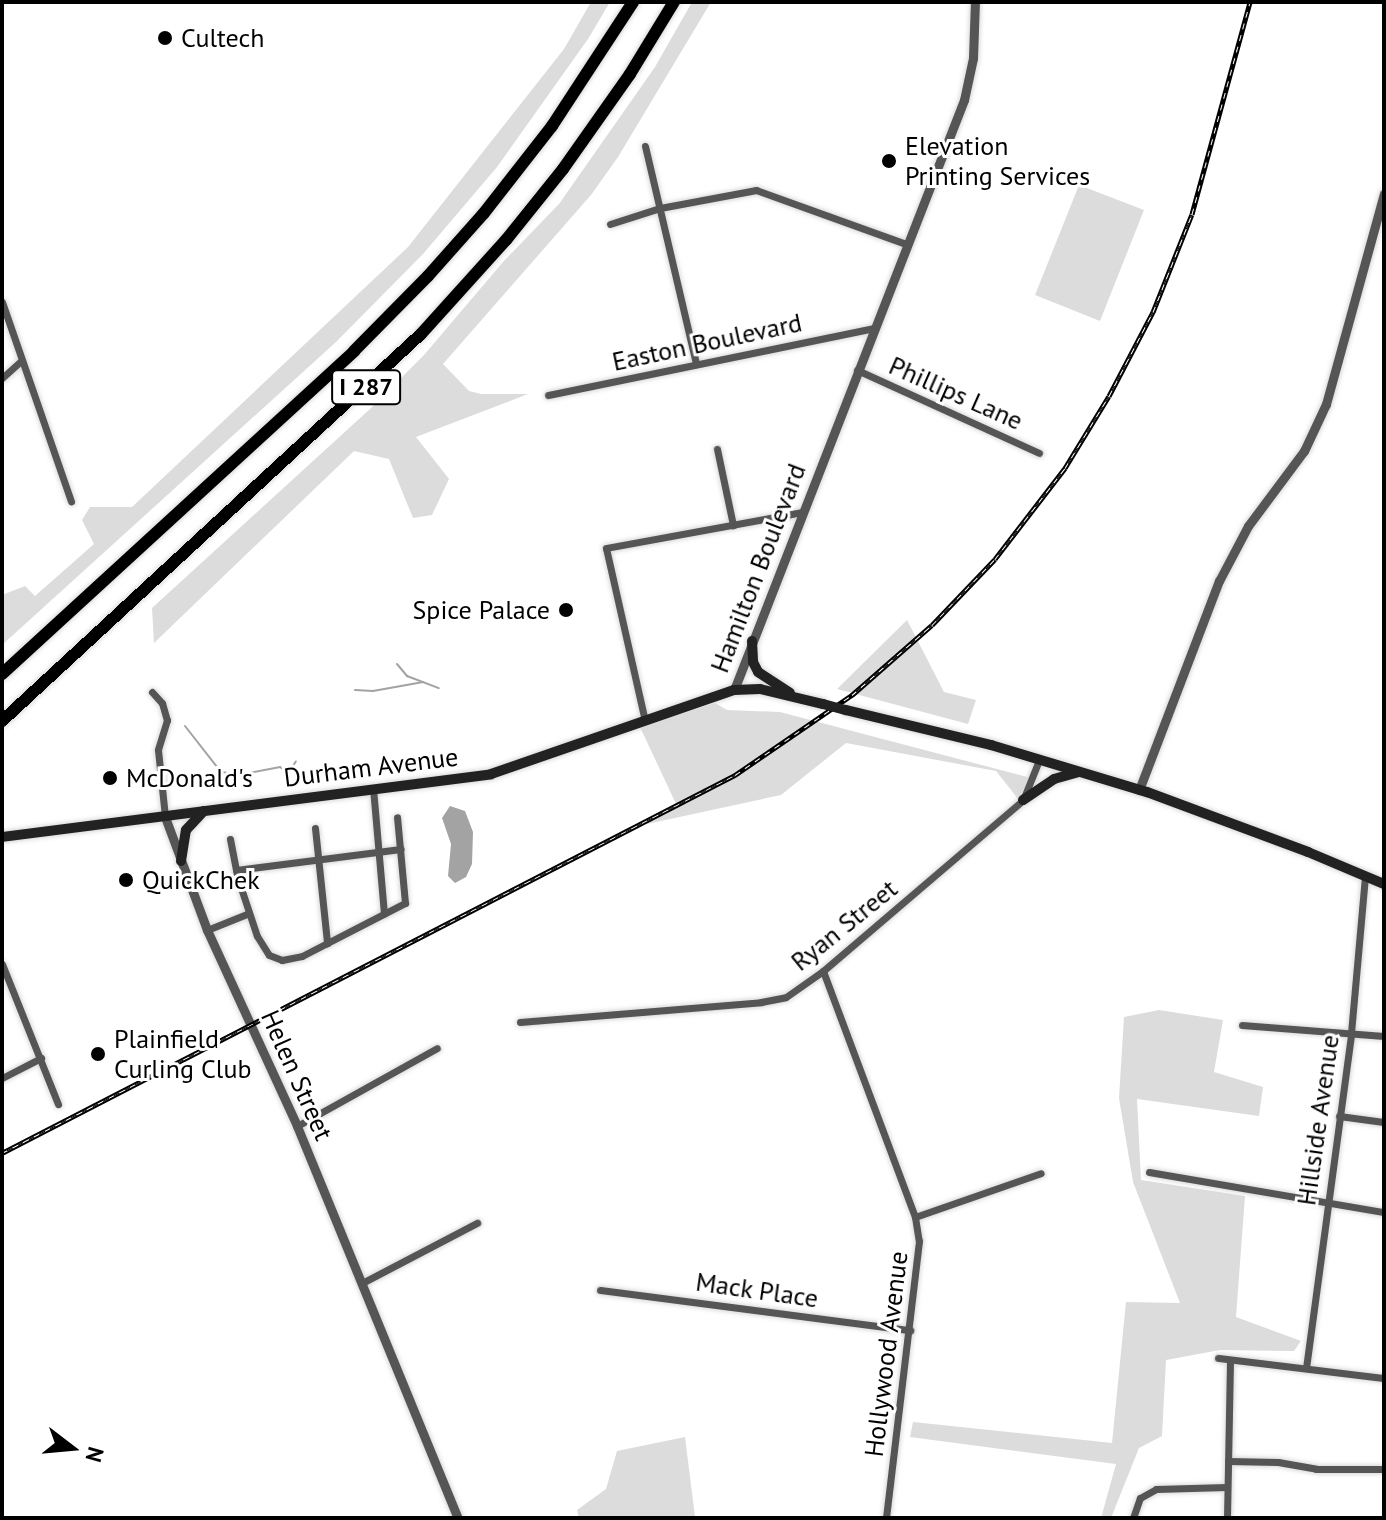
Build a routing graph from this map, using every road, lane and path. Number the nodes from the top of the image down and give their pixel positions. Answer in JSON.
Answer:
{"nodes":[{"id":1,"x":633,"y":2,"type":"edge"},
{"id":2,"x":674,"y":2,"type":"edge"},
{"id":3,"x":975,"y":2,"type":"edge"},
{"id":4,"x":645,"y":146,"type":"dead end"},
{"id":5,"x":1384,"y":194,"type":"edge"},
{"id":6,"x":660,"y":208,"type":"junction"},
{"id":7,"x":610,"y":224,"type":"dead end"},
{"id":8,"x":906,"y":244,"type":"junction"},
{"id":9,"x":2,"y":302,"type":"edge"},
{"id":10,"x":873,"y":328,"type":"junction"},
{"id":11,"x":21,"y":361,"type":"junction"},
{"id":12,"x":696,"y":364,"type":"junction"},
{"id":13,"x":857,"y":370,"type":"junction"},
{"id":14,"x":2,"y":378,"type":"edge"},
{"id":15,"x":548,"y":395,"type":"dead end"},
{"id":16,"x":717,"y":449,"type":"dead end"},
{"id":17,"x":1039,"y":453,"type":"dead end"},
{"id":18,"x":71,"y":501,"type":"dead end"},
{"id":19,"x":802,"y":512,"type":"junction"},
{"id":20,"x":733,"y":525,"type":"junction"},
{"id":21,"x":752,"y":641,"type":"junction"},
{"id":22,"x":2,"y":674,"type":"edge"},
{"id":23,"x":734,"y":690,"type":"junction"},
{"id":24,"x":152,"y":692,"type":"dead end"},
{"id":25,"x":802,"y":699,"type":"junction"},
{"id":26,"x":2,"y":721,"type":"edge"},
{"id":27,"x":645,"y":721,"type":"junction"},
{"id":28,"x":1039,"y":760,"type":"junction"},
{"id":29,"x":1078,"y":771,"type":"junction"},
{"id":30,"x":373,"y":788,"type":"junction"},
{"id":31,"x":1139,"y":790,"type":"junction"},
{"id":32,"x":1023,"y":800,"type":"junction"},
{"id":33,"x":205,"y":810,"type":"junction"},
{"id":34,"x":165,"y":817,"type":"junction"},
{"id":35,"x":397,"y":817,"type":"dead end"},
{"id":36,"x":315,"y":828,"type":"dead end"},
{"id":37,"x":2,"y":837,"type":"edge"},
{"id":38,"x":230,"y":839,"type":"dead end"},
{"id":39,"x":401,"y":849,"type":"junction"},
{"id":40,"x":378,"y":852,"type":"junction"},
{"id":41,"x":318,"y":859,"type":"junction"},
{"id":42,"x":181,"y":861,"type":"junction"},
{"id":43,"x":236,"y":870,"type":"junction"},
{"id":44,"x":1365,"y":876,"type":"junction"},
{"id":45,"x":1384,"y":884,"type":"edge"},
{"id":46,"x":249,"y":913,"type":"junction"},
{"id":47,"x":384,"y":914,"type":"junction"},
{"id":48,"x":207,"y":930,"type":"junction"},
{"id":49,"x":327,"y":943,"type":"junction"},
{"id":50,"x":2,"y":964,"type":"edge"},
{"id":51,"x":823,"y":971,"type":"junction"},
{"id":52,"x":520,"y":1022,"type":"dead end"},
{"id":53,"x":1242,"y":1025,"type":"dead end"},
{"id":54,"x":1351,"y":1033,"type":"junction"},
{"id":55,"x":1384,"y":1036,"type":"edge"},
{"id":56,"x":437,"y":1048,"type":"dead end"},
{"id":57,"x":41,"y":1058,"type":"junction"},
{"id":58,"x":2,"y":1078,"type":"edge"},
{"id":59,"x":58,"y":1104,"type":"dead end"},
{"id":60,"x":1339,"y":1116,"type":"junction"},
{"id":61,"x":1384,"y":1122,"type":"edge"},
{"id":62,"x":297,"y":1126,"type":"junction"},
{"id":63,"x":1149,"y":1172,"type":"dead end"},
{"id":64,"x":1041,"y":1173,"type":"dead end"},
{"id":65,"x":1326,"y":1204,"type":"junction"},
{"id":66,"x":1384,"y":1212,"type":"edge"},
{"id":67,"x":915,"y":1217,"type":"junction"},
{"id":68,"x":477,"y":1223,"type":"dead end"},
{"id":69,"x":362,"y":1283,"type":"junction"},
{"id":70,"x":600,"y":1290,"type":"dead end"},
{"id":71,"x":910,"y":1330,"type":"junction"},
{"id":72,"x":1218,"y":1358,"type":"dead end"},
{"id":73,"x":1230,"y":1360,"type":"junction"},
{"id":74,"x":1306,"y":1368,"type":"junction"},
{"id":75,"x":1384,"y":1378,"type":"edge"},
{"id":76,"x":1228,"y":1461,"type":"junction"},
{"id":77,"x":1384,"y":1469,"type":"edge"},
{"id":78,"x":1227,"y":1487,"type":"junction"},
{"id":79,"x":458,"y":1518,"type":"edge"},
{"id":80,"x":886,"y":1518,"type":"edge"},
{"id":81,"x":1133,"y":1518,"type":"edge"},
{"id":82,"x":1227,"y":1518,"type":"edge"}],
"edges":[{"from":1,"to":22,"type":"highway","number":"I 287"},
{"from":2,"to":26,"type":"highway","number":"I 287"},
{"from":3,"to":8,"type":"street","name":"Hamilton Boulevard"},
{"from":4,"to":6,"type":"street"},
{"from":5,"to":31,"type":"street"},
{"from":6,"to":7,"type":"street"},
{"from":6,"to":8,"type":"street"},
{"from":6,"to":12,"type":"street"},
{"from":8,"to":10,"type":"street","name":"Hamilton Boulevard"},
{"from":9,"to":11,"type":"street"},
{"from":10,"to":12,"type":"street","name":"Easton Boulevard"},
{"from":10,"to":13,"type":"street","name":"Hamilton Boulevard"},
{"from":11,"to":14,"type":"street"},
{"from":11,"to":18,"type":"street"},
{"from":12,"to":15,"type":"street","name":"Easton Boulevard"},
{"from":13,"to":17,"type":"street","name":"Phillips Lane"},
{"from":13,"to":19,"type":"street","name":"Hamilton Boulevard"},
{"from":16,"to":20,"type":"street"},
{"from":19,"to":20,"type":"street"},
{"from":19,"to":21,"type":"street","name":"Hamilton Boulevard"},
{"from":20,"to":27,"type":"street"},
{"from":21,"to":23,"type":"street","name":"Hamilton Boulevard"},
{"from":21,"to":25,"type":"main road"},
{"from":23,"to":25,"type":"main road","name":"Hamilton Boulevard"},
{"from":23,"to":27,"type":"main road","name":"Durham Avenue"},
{"from":24,"to":34,"type":"street"},
{"from":25,"to":28,"type":"main road","name":"Hamilton Boulevard","bridge":true},
{"from":27,"to":30,"type":"main road","name":"Durham Avenue"},
{"from":28,"to":29,"type":"main road","name":"Hamilton Boulevard"},
{"from":28,"to":32,"type":"street","name":"Ryan Street"},
{"from":29,"to":31,"type":"main road","name":"Hamilton Boulevard"},
{"from":29,"to":32,"type":"main road"},
{"from":30,"to":33,"type":"main road","name":"Durham Avenue"},
{"from":30,"to":40,"type":"street"},
{"from":31,"to":44,"type":"main road","name":"Hamilton Boulevard"},
{"from":32,"to":51,"type":"street","name":"Ryan Street"},
{"from":33,"to":34,"type":"main road","name":"Durham Avenue"},
{"from":33,"to":42,"type":"main road"},
{"from":34,"to":37,"type":"main road","name":"Durham Avenue"},
{"from":34,"to":42,"type":"street","name":"Helen Street"},
{"from":35,"to":39,"type":"street"},
{"from":36,"to":41,"type":"street"},
{"from":38,"to":43,"type":"street"},
{"from":39,"to":40,"type":"street"},
{"from":39,"to":47,"type":"street"},
{"from":40,"to":41,"type":"street"},
{"from":40,"to":47,"type":"street"},
{"from":41,"to":43,"type":"street"},
{"from":41,"to":49,"type":"street"},
{"from":42,"to":48,"type":"street","name":"Helen Street"},
{"from":43,"to":46,"type":"street"},
{"from":44,"to":45,"type":"main road","name":"Hamilton Boulevard"},
{"from":44,"to":54,"type":"street","name":"Hillside Avenue"},
{"from":46,"to":48,"type":"street"},
{"from":46,"to":49,"type":"street"},
{"from":47,"to":49,"type":"street"},
{"from":48,"to":62,"type":"street","name":"Helen Street"},
{"from":50,"to":57,"type":"street"},
{"from":51,"to":52,"type":"street","name":"Ryan Street"},
{"from":51,"to":67,"type":"street","name":"Hollywood Avenue"},
{"from":53,"to":54,"type":"street"},
{"from":54,"to":55,"type":"street"},
{"from":54,"to":60,"type":"street","name":"Hillside Avenue"},
{"from":56,"to":62,"type":"street"},
{"from":57,"to":58,"type":"street"},
{"from":57,"to":59,"type":"street"},
{"from":60,"to":61,"type":"street"},
{"from":60,"to":65,"type":"street","name":"Hillside Avenue"},
{"from":62,"to":69,"type":"street","name":"Helen Street"},
{"from":63,"to":65,"type":"street"},
{"from":64,"to":67,"type":"street"},
{"from":65,"to":66,"type":"street"},
{"from":65,"to":74,"type":"street","name":"Hillside Avenue"},
{"from":67,"to":71,"type":"street","name":"Hollywood Avenue"},
{"from":68,"to":69,"type":"street"},
{"from":69,"to":79,"type":"street","name":"Helen Street"},
{"from":70,"to":71,"type":"street","name":"Mack Place"},
{"from":71,"to":80,"type":"street","name":"Hollywood Avenue"},
{"from":72,"to":73,"type":"street"},
{"from":73,"to":74,"type":"street"},
{"from":73,"to":76,"type":"street"},
{"from":74,"to":75,"type":"street"},
{"from":76,"to":77,"type":"street"},
{"from":76,"to":78,"type":"street"},
{"from":78,"to":81,"type":"street"},
{"from":78,"to":82,"type":"street"}]}
